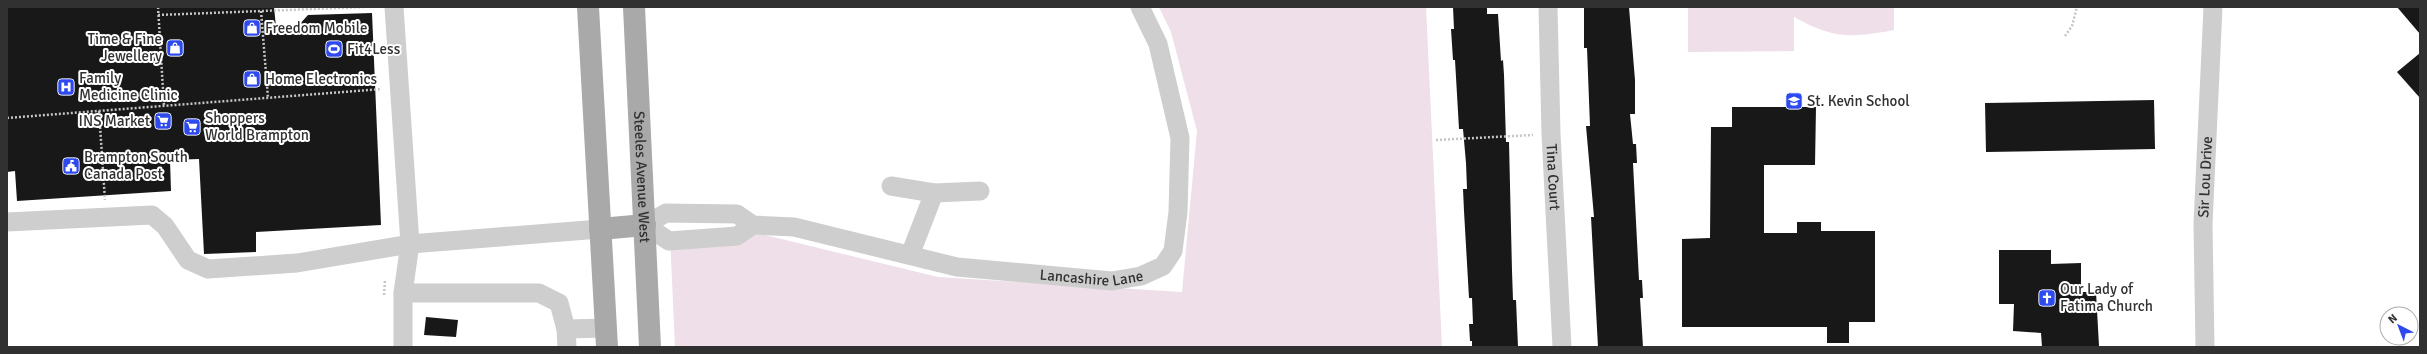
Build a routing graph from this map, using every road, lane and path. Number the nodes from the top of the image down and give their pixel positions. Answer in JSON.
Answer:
{"nodes":[{"id":1,"x":158,"y":7,"type":"edge"},
{"id":2,"x":365,"y":7,"type":"edge"},
{"id":3,"x":394,"y":7,"type":"edge"},
{"id":4,"x":588,"y":7,"type":"edge"},
{"id":5,"x":634,"y":7,"type":"edge"},
{"id":6,"x":1140,"y":7,"type":"edge"},
{"id":7,"x":1548,"y":7,"type":"edge"},
{"id":8,"x":2077,"y":7,"type":"edge"},
{"id":9,"x":2213,"y":7,"type":"edge"},
{"id":10,"x":261,"y":11,"type":"junction"},
{"id":11,"x":158,"y":15,"type":"junction"},
{"id":12,"x":2065,"y":36,"type":"dead end"},
{"id":13,"x":398,"y":88,"type":"junction"},
{"id":14,"x":268,"y":98,"type":"junction"},
{"id":15,"x":164,"y":106,"type":"junction"},
{"id":16,"x":99,"y":111,"type":"junction"},
{"id":17,"x":7,"y":118,"type":"edge"},
{"id":18,"x":1551,"y":134,"type":"junction"},
{"id":19,"x":1436,"y":140,"type":"dead end"},
{"id":20,"x":891,"y":186,"type":"dead end"},
{"id":21,"x":980,"y":191,"type":"dead end"},
{"id":22,"x":934,"y":193,"type":"junction"},
{"id":23,"x":106,"y":217,"type":"junction"},
{"id":24,"x":7,"y":222,"type":"edge"},
{"id":25,"x":753,"y":225,"type":"junction"},
{"id":26,"x":645,"y":226,"type":"junction"},
{"id":27,"x":600,"y":229,"type":"junction"},
{"id":28,"x":410,"y":244,"type":"junction"},
{"id":29,"x":910,"y":255,"type":"junction"},
{"id":30,"x":403,"y":293,"type":"junction"},
{"id":31,"x":566,"y":338,"type":"edge"},
{"id":32,"x":606,"y":338,"type":"edge"},
{"id":33,"x":403,"y":347,"type":"edge"},
{"id":34,"x":650,"y":347,"type":"edge"},
{"id":35,"x":1562,"y":347,"type":"edge"},
{"id":36,"x":2205,"y":347,"type":"edge"}],
"edges":[{"from":1,"to":11,"type":"path"},
{"from":2,"to":10,"type":"path"},
{"from":3,"to":13,"type":"street"},
{"from":4,"to":27,"type":"main road"},
{"from":5,"to":26,"type":"main road","name":"Steeles Avenue West"},
{"from":6,"to":29,"type":"street","name":"Lancashire Lane"},
{"from":7,"to":18,"type":"street","name":"Tina Court"},
{"from":8,"to":12,"type":"path"},
{"from":9,"to":36,"type":"street","name":"Sir Lou Drive"},
{"from":10,"to":11,"type":"path"},
{"from":10,"to":14,"type":"path"},
{"from":11,"to":15,"type":"path"},
{"from":13,"to":14,"type":"path"},
{"from":13,"to":28,"type":"street"},
{"from":14,"to":15,"type":"path"},
{"from":15,"to":16,"type":"path"},
{"from":16,"to":17,"type":"path"},
{"from":16,"to":23,"type":"path"},
{"from":18,"to":19,"type":"path"},
{"from":18,"to":35,"type":"street","name":"Tina Court"},
{"from":20,"to":22,"type":"street"},
{"from":21,"to":22,"type":"street"},
{"from":22,"to":29,"type":"street"},
{"from":23,"to":24,"type":"street"},
{"from":23,"to":28,"type":"street"},
{"from":25,"to":26,"type":"street"},
{"from":25,"to":26,"type":"street"},
{"from":25,"to":29,"type":"street","name":"Lancashire Lane"},
{"from":26,"to":27,"type":"main road"},
{"from":26,"to":34,"type":"main road","name":"Steeles Avenue West"},
{"from":27,"to":28,"type":"street"},
{"from":27,"to":32,"type":"main road"},
{"from":28,"to":30,"type":"street"},
{"from":30,"to":31,"type":"street"},
{"from":30,"to":33,"type":"street"},
{"from":31,"to":32,"type":"street"}]}
